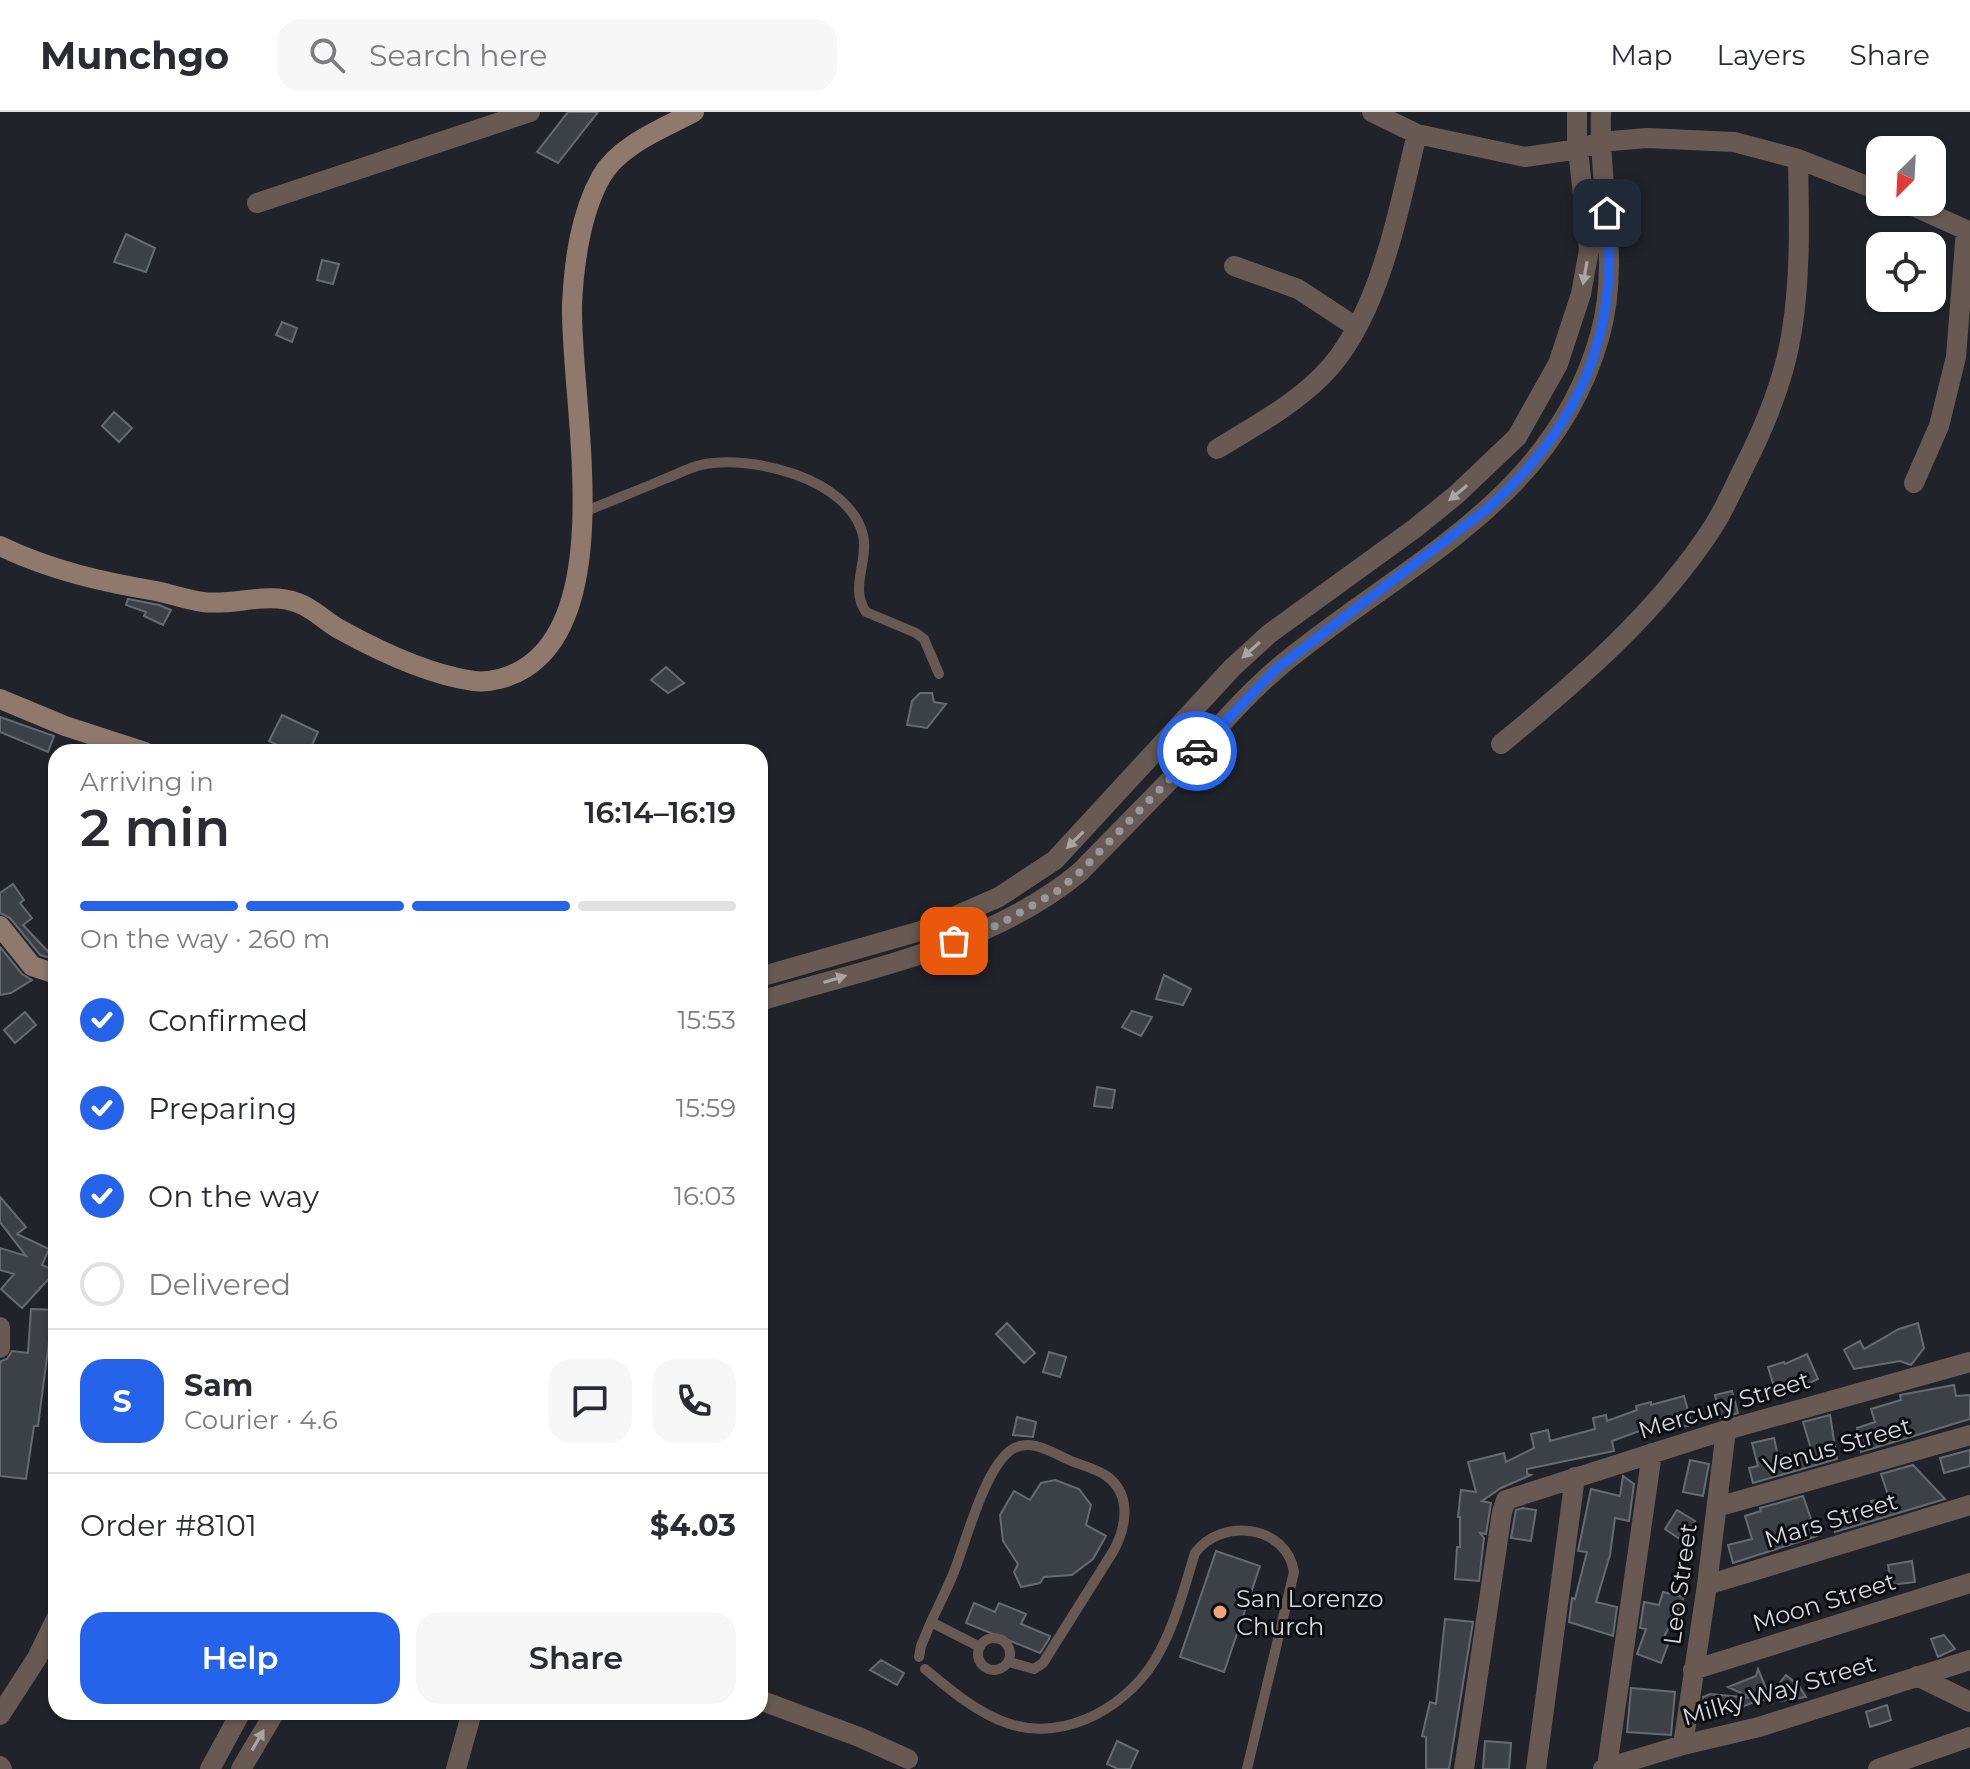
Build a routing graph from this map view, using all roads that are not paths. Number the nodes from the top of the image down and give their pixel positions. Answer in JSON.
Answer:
{"nodes":[{"id":1,"x":530,"y":112,"type":"edge"},
{"id":2,"x":694,"y":112,"type":"edge"},
{"id":3,"x":1372,"y":112,"type":"edge"},
{"id":4,"x":1577,"y":112,"type":"edge"},
{"id":5,"x":1601,"y":112,"type":"edge"},
{"id":6,"x":1417,"y":134,"type":"junction"},
{"id":7,"x":1600,"y":142,"type":"junction"},
{"id":8,"x":1579,"y":149,"type":"junction"},
{"id":9,"x":1798,"y":159,"type":"junction"},
{"id":10,"x":1866,"y":186,"type":"edge"},
{"id":11,"x":257,"y":203,"type":"dead end"},
{"id":12,"x":1935,"y":216,"type":"edge"},
{"id":13,"x":1234,"y":266,"type":"dead end"},
{"id":14,"x":1356,"y":327,"type":"junction"},
{"id":15,"x":1217,"y":449,"type":"dead end"},
{"id":16,"x":1914,"y":483,"type":"dead end"},
{"id":17,"x":582,"y":513,"type":"junction"},
{"id":18,"x":0,"y":546,"type":"edge"},
{"id":19,"x":939,"y":674,"type":"dead end"},
{"id":20,"x":0,"y":699,"type":"edge"},
{"id":21,"x":120,"y":744,"type":"edge"},
{"id":22,"x":1501,"y":744,"type":"dead end"},
{"id":23,"x":1147,"y":759,"type":"junction"},
{"id":24,"x":1173,"y":776,"type":"junction"},
{"id":25,"x":0,"y":926,"type":"edge"},
{"id":26,"x":924,"y":930,"type":"junction"},
{"id":27,"x":932,"y":949,"type":"junction"},
{"id":28,"x":48,"y":971,"type":"edge"},
{"id":29,"x":768,"y":975,"type":"edge"},
{"id":30,"x":768,"y":999,"type":"edge"},
{"id":31,"x":0,"y":1327,"type":"edge"},
{"id":32,"x":0,"y":1348,"type":"edge"},
{"id":33,"x":1970,"y":1362,"type":"edge"},
{"id":34,"x":1726,"y":1430,"type":"junction"},
{"id":35,"x":1970,"y":1435,"type":"edge"},
{"id":36,"x":1652,"y":1453,"type":"junction"},
{"id":37,"x":1575,"y":1477,"type":"junction"},
{"id":38,"x":1970,"y":1505,"type":"edge"},
{"id":39,"x":1717,"y":1507,"type":"junction"},
{"id":40,"x":1970,"y":1583,"type":"edge"},
{"id":41,"x":1707,"y":1585,"type":"junction"},
{"id":42,"x":931,"y":1622,"type":"junction"},
{"id":43,"x":48,"y":1635,"type":"edge"},
{"id":44,"x":980,"y":1647,"type":"junction"},
{"id":45,"x":919,"y":1657,"type":"dead end"},
{"id":46,"x":1970,"y":1660,"type":"edge"},
{"id":47,"x":1009,"y":1662,"type":"junction"},
{"id":48,"x":925,"y":1669,"type":"dead end"},
{"id":49,"x":1693,"y":1670,"type":"junction"},
{"id":50,"x":1917,"y":1676,"type":"junction"},
{"id":51,"x":1970,"y":1702,"type":"edge"},
{"id":52,"x":768,"y":1703,"type":"edge"},
{"id":53,"x":0,"y":1715,"type":"edge"},
{"id":54,"x":237,"y":1720,"type":"edge"},
{"id":55,"x":270,"y":1720,"type":"edge"},
{"id":56,"x":470,"y":1720,"type":"edge"},
{"id":57,"x":1970,"y":1737,"type":"edge"},
{"id":58,"x":1683,"y":1745,"type":"junction"},
{"id":59,"x":908,"y":1759,"type":"dead end"},
{"id":60,"x":1605,"y":1768,"type":"edge"},
{"id":61,"x":210,"y":1769,"type":"edge"},
{"id":62,"x":241,"y":1769,"type":"edge"},
{"id":63,"x":456,"y":1769,"type":"edge"},
{"id":64,"x":1247,"y":1769,"type":"edge"},
{"id":65,"x":1464,"y":1769,"type":"edge"},
{"id":66,"x":1536,"y":1769,"type":"edge"},
{"id":67,"x":1878,"y":1769,"type":"edge"}],
"edges":[{"from":1,"to":11,"type":"street"},
{"from":2,"to":17,"type":"main road"},
{"from":3,"to":6,"type":"street"},
{"from":4,"to":8,"type":"street"},
{"from":5,"to":7,"type":"street"},
{"from":6,"to":8,"type":"street"},
{"from":6,"to":14,"type":"street"},
{"from":7,"to":8,"type":"street"},
{"from":7,"to":9,"type":"street"},
{"from":7,"to":24,"type":"street"},
{"from":8,"to":23,"type":"street","one_way":true},
{"from":9,"to":10,"type":"street"},
{"from":9,"to":22,"type":"street"},
{"from":12,"to":16,"type":"street"},
{"from":13,"to":14,"type":"street"},
{"from":14,"to":15,"type":"street"},
{"from":17,"to":18,"type":"main road"},
{"from":17,"to":19,"type":"lane"},
{"from":20,"to":21,"type":"main road"},
{"from":23,"to":24,"type":"street"},
{"from":23,"to":26,"type":"street","one_way":true},
{"from":24,"to":27,"type":"street"},
{"from":25,"to":28,"type":"main road"},
{"from":26,"to":27,"type":"street"},
{"from":26,"to":29,"type":"street"},
{"from":30,"to":27,"type":"street","one_way":true},
{"from":31,"to":32,"type":"street"},
{"from":33,"to":34,"type":"street","name":"Mercury Street"},
{"from":34,"to":36,"type":"street","name":"Mercury Street"},
{"from":34,"to":39,"type":"street","name":"Leo Street"},
{"from":35,"to":39,"type":"street","name":"Venus Street"},
{"from":36,"to":37,"type":"street","name":"Mercury Street"},
{"from":36,"to":60,"type":"street"},
{"from":37,"to":65,"type":"street","name":"Mercury Street"},
{"from":37,"to":66,"type":"street"},
{"from":38,"to":41,"type":"street","name":"Mars Street"},
{"from":39,"to":41,"type":"street","name":"Leo Street"},
{"from":40,"to":49,"type":"street","name":"Moon Street"},
{"from":41,"to":49,"type":"street","name":"Leo Street"},
{"from":42,"to":44,"type":"lane"},
{"from":42,"to":45,"type":"lane"},
{"from":42,"to":47,"type":"lane"},
{"from":43,"to":53,"type":"street"},
{"from":44,"to":47,"type":"lane"},
{"from":44,"to":47,"type":"lane"},
{"from":46,"to":50,"type":"street","name":"Milky Way Street"},
{"from":48,"to":64,"type":"lane"},
{"from":49,"to":58,"type":"street","name":"Leo Street"},
{"from":50,"to":51,"type":"street"},
{"from":50,"to":58,"type":"street","name":"Milky Way Street"},
{"from":52,"to":59,"type":"street"},
{"from":54,"to":61,"type":"street"},
{"from":62,"to":55,"type":"street","one_way":true},
{"from":56,"to":63,"type":"street"},
{"from":57,"to":67,"type":"street"},
{"from":58,"to":60,"type":"street","name":"Milky Way Street"}]}
